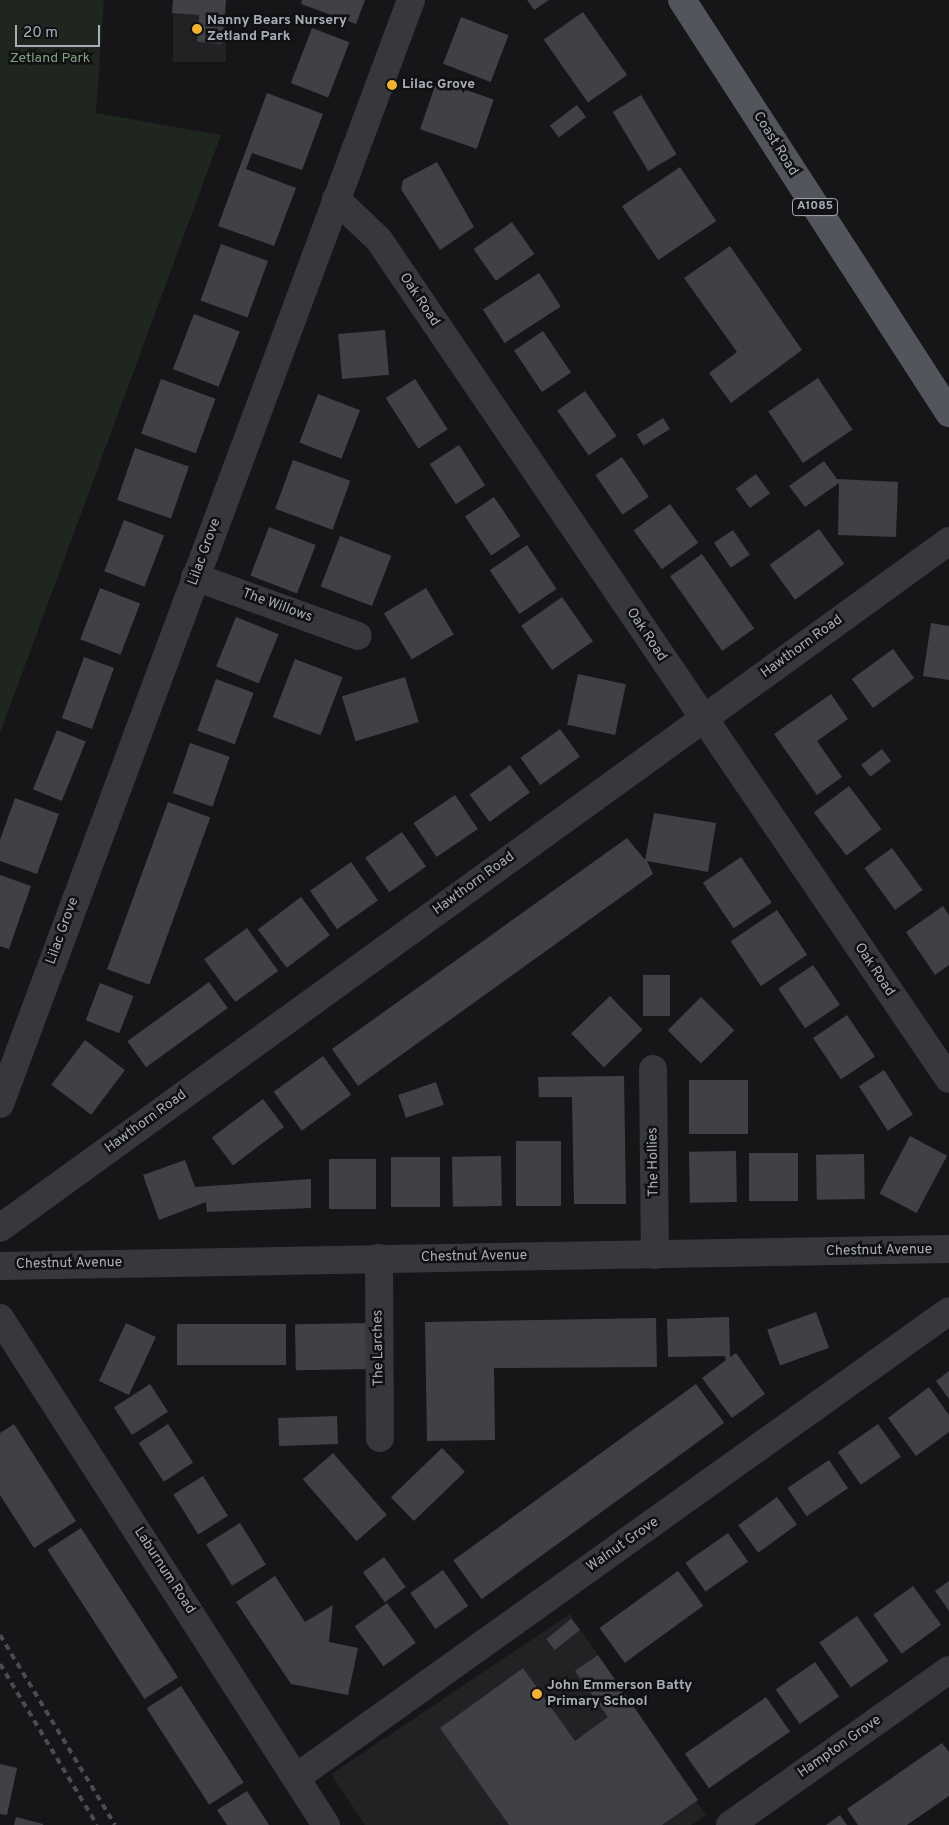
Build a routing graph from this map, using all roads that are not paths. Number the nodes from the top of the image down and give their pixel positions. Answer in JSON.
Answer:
{"nodes":[{"id":1,"x":411,"y":0,"type":"edge"},
{"id":2,"x":682,"y":0,"type":"edge"},
{"id":3,"x":336,"y":199,"type":"junction"},
{"id":4,"x":949,"y":413,"type":"edge"},
{"id":5,"x":949,"y":541,"type":"edge"},
{"id":6,"x":195,"y":577,"type":"junction"},
{"id":7,"x":358,"y":636,"type":"dead end"},
{"id":8,"x":703,"y":719,"type":"junction"},
{"id":9,"x":653,"y":1069,"type":"dead end"},
{"id":10,"x":949,"y":1079,"type":"edge"},
{"id":11,"x":0,"y":1104,"type":"edge"},
{"id":12,"x":0,"y":1228,"type":"edge"},
{"id":13,"x":949,"y":1249,"type":"edge"},
{"id":14,"x":655,"y":1254,"type":"junction"},
{"id":15,"x":379,"y":1258,"type":"junction"},
{"id":16,"x":0,"y":1266,"type":"edge"},
{"id":17,"x":949,"y":1311,"type":"edge"},
{"id":18,"x":0,"y":1318,"type":"edge"},
{"id":19,"x":380,"y":1438,"type":"dead end"},
{"id":20,"x":949,"y":1670,"type":"edge"},
{"id":21,"x":297,"y":1778,"type":"junction"},
{"id":22,"x":326,"y":1825,"type":"edge"},
{"id":23,"x":730,"y":1825,"type":"edge"}],
"edges":[{"from":1,"to":3,"type":"street","name":"Lilac Grove"},
{"from":2,"to":4,"type":"main road","name":"Coast Road","number":"A1085"},
{"from":3,"to":6,"type":"street","name":"Lilac Grove"},
{"from":3,"to":8,"type":"street","name":"Oak Road"},
{"from":5,"to":8,"type":"street","name":"Hawthorn Road"},
{"from":6,"to":7,"type":"street","name":"The Willows"},
{"from":6,"to":11,"type":"street","name":"Lilac Grove"},
{"from":8,"to":10,"type":"street","name":"Oak Road"},
{"from":8,"to":12,"type":"street","name":"Hawthorn Road"},
{"from":9,"to":14,"type":"street","name":"The Hollies"},
{"from":13,"to":14,"type":"street","name":"Chestnut Avenue"},
{"from":14,"to":15,"type":"street","name":"Chestnut Avenue"},
{"from":15,"to":16,"type":"street","name":"Chestnut Avenue"},
{"from":15,"to":19,"type":"street","name":"The Larches"},
{"from":17,"to":21,"type":"street","name":"Walnut Grove"},
{"from":18,"to":21,"type":"street","name":"Laburnum Road"},
{"from":20,"to":23,"type":"street","name":"Hampton Grove"},
{"from":21,"to":22,"type":"street","name":"Laburnum Road"}]}
